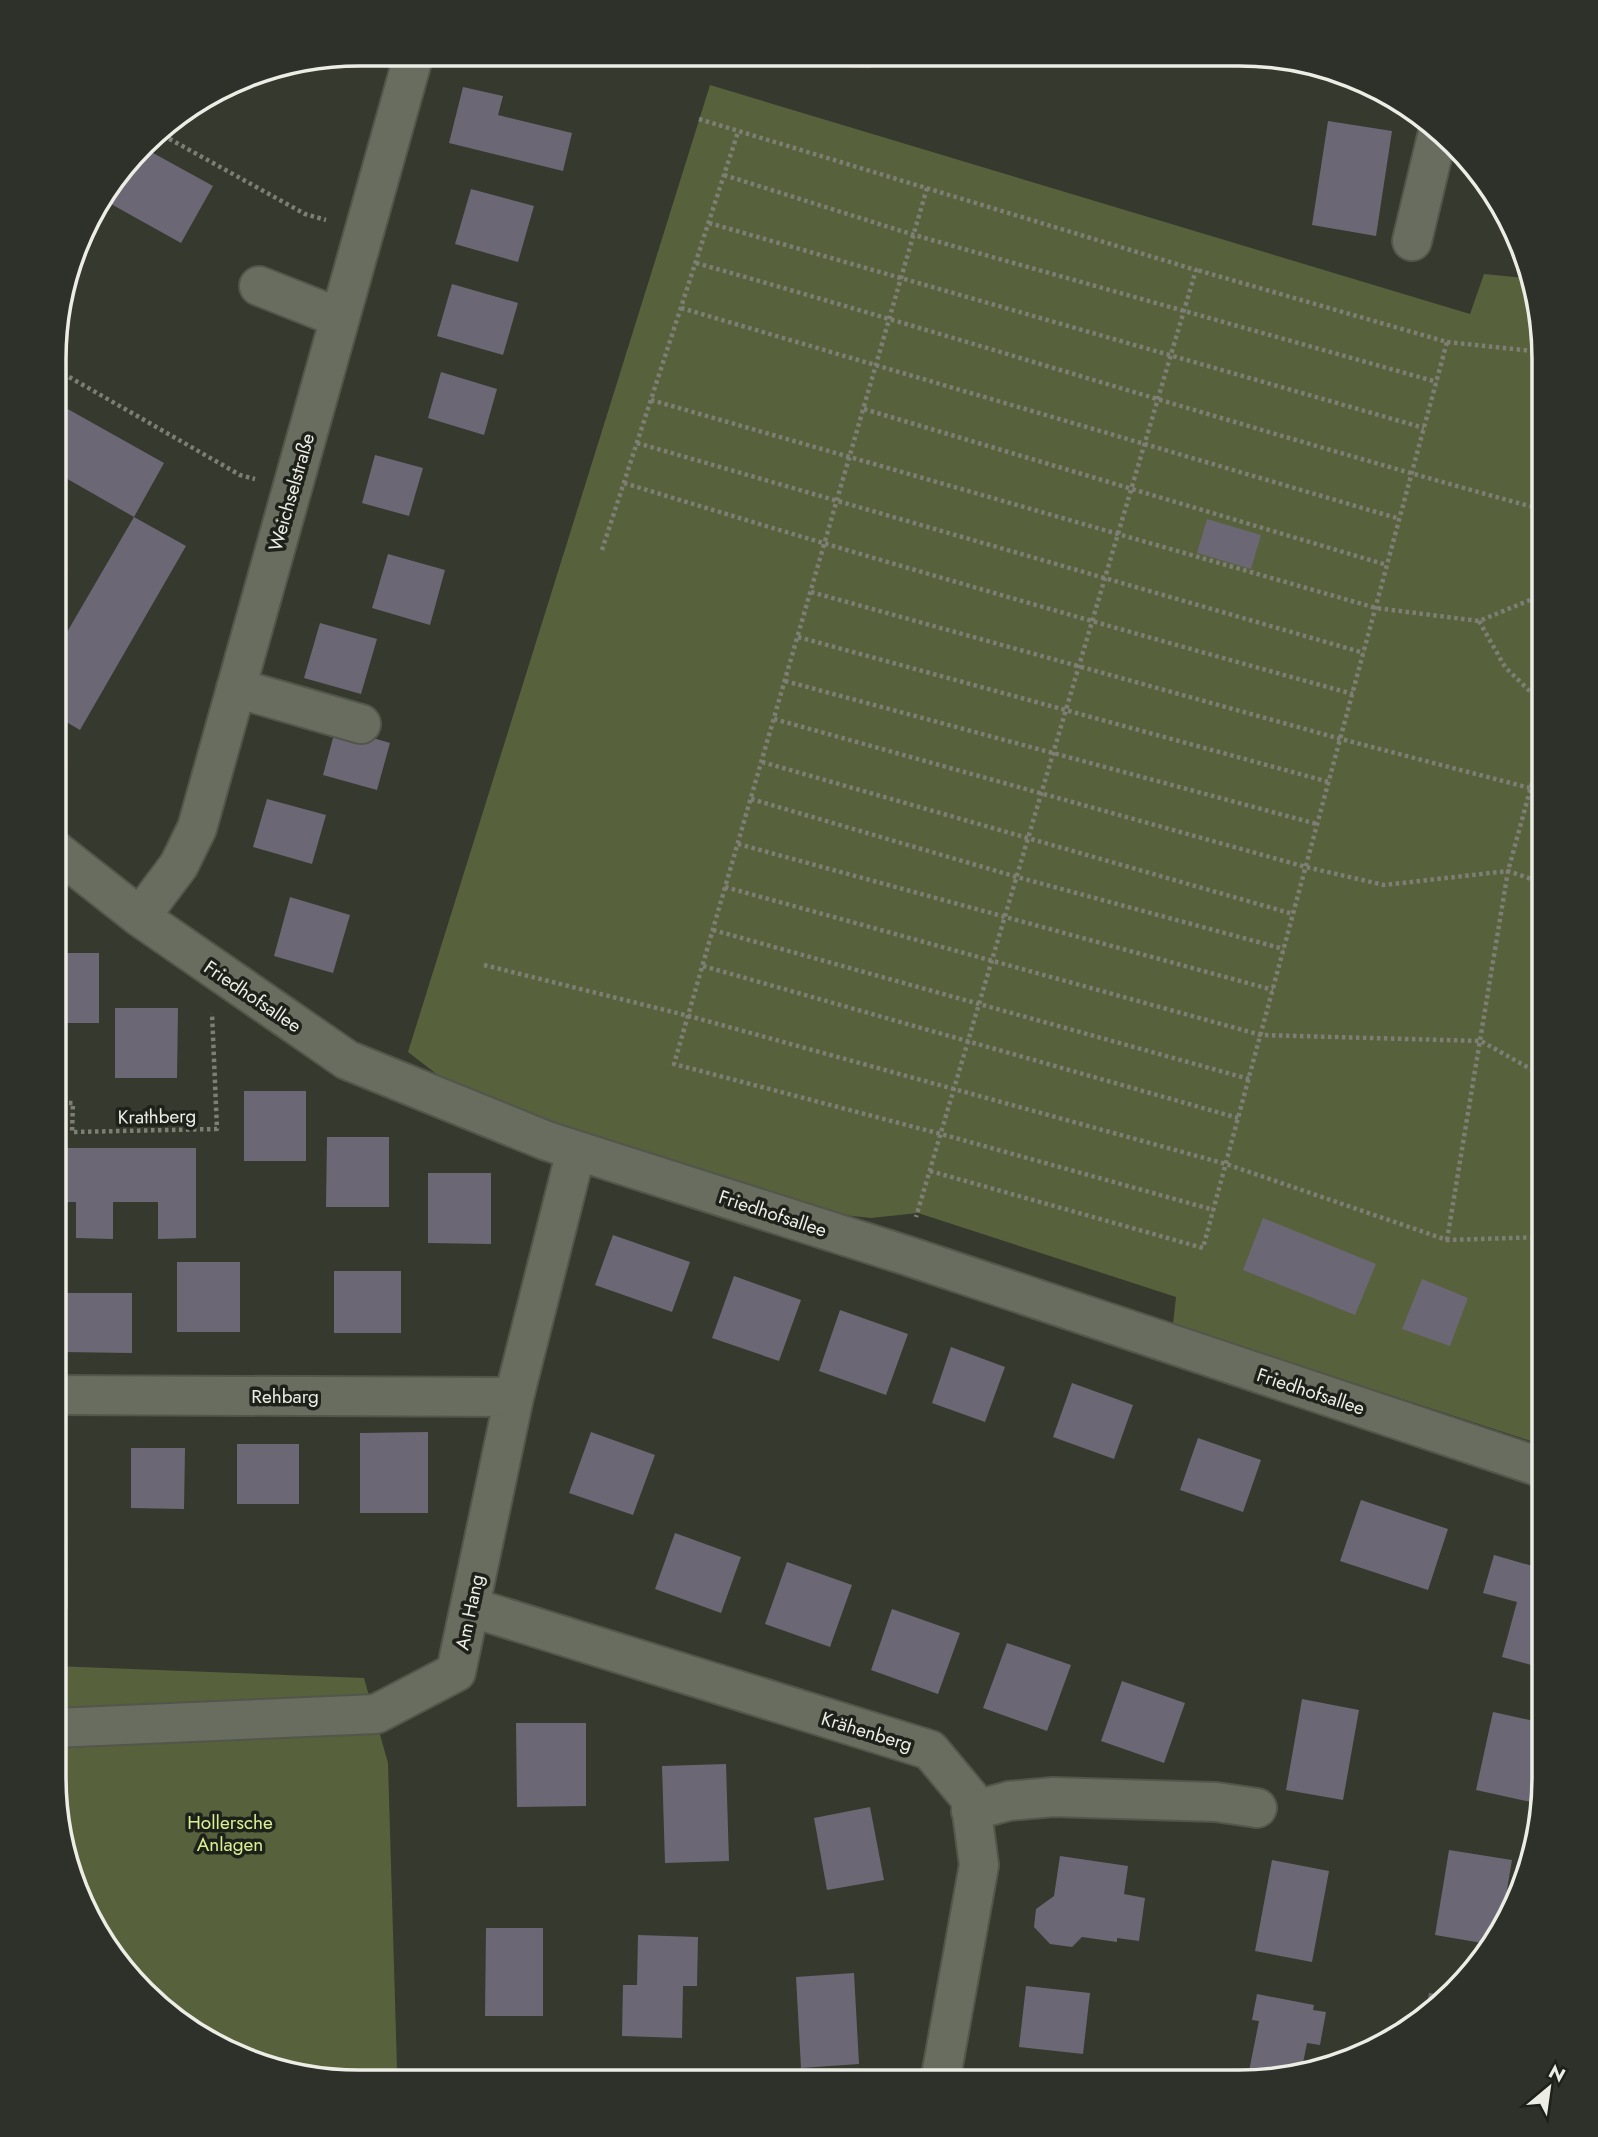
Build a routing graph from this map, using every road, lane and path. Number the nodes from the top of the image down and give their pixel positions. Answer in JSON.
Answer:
{"nodes":[{"id":1,"x":411,"y":66,"type":"edge"},
{"id":2,"x":699,"y":119,"type":"dead end"},
{"id":3,"x":738,"y":132,"type":"junction"},
{"id":4,"x":167,"y":138,"type":"edge"},
{"id":5,"x":1436,"y":142,"type":"edge"},
{"id":6,"x":724,"y":175,"type":"junction"},
{"id":7,"x":927,"y":188,"type":"junction"},
{"id":8,"x":709,"y":223,"type":"junction"},
{"id":9,"x":364,"y":231,"type":"junction"},
{"id":10,"x":914,"y":235,"type":"junction"},
{"id":11,"x":1412,"y":241,"type":"dead end"},
{"id":12,"x":696,"y":263,"type":"junction"},
{"id":13,"x":1196,"y":270,"type":"junction"},
{"id":14,"x":901,"y":280,"type":"junction"},
{"id":15,"x":259,"y":286,"type":"dead end"},
{"id":16,"x":681,"y":308,"type":"junction"},
{"id":17,"x":1184,"y":312,"type":"junction"},
{"id":18,"x":340,"y":318,"type":"junction"},
{"id":19,"x":890,"y":318,"type":"junction"},
{"id":20,"x":1447,"y":342,"type":"junction"},
{"id":21,"x":1532,"y":351,"type":"edge"},
{"id":22,"x":1171,"y":357,"type":"junction"},
{"id":23,"x":876,"y":365,"type":"junction"},
{"id":24,"x":66,"y":375,"type":"edge"},
{"id":25,"x":1437,"y":382,"type":"junction"},
{"id":26,"x":1158,"y":398,"type":"junction"},
{"id":27,"x":651,"y":400,"type":"junction"},
{"id":28,"x":864,"y":409,"type":"junction"},
{"id":29,"x":1424,"y":428,"type":"junction"},
{"id":30,"x":637,"y":443,"type":"junction"},
{"id":31,"x":1145,"y":445,"type":"junction"},
{"id":32,"x":849,"y":458,"type":"junction"},
{"id":33,"x":1412,"y":474,"type":"junction"},
{"id":34,"x":624,"y":483,"type":"junction"},
{"id":35,"x":1132,"y":489,"type":"junction"},
{"id":36,"x":292,"y":490,"type":"junction"},
{"id":37,"x":837,"y":502,"type":"junction"},
{"id":38,"x":1532,"y":507,"type":"edge"},
{"id":39,"x":1400,"y":519,"type":"junction"},
{"id":40,"x":1118,"y":535,"type":"junction"},
{"id":41,"x":824,"y":545,"type":"junction"},
{"id":42,"x":602,"y":550,"type":"dead end"},
{"id":43,"x":1387,"y":565,"type":"junction"},
{"id":44,"x":1105,"y":577,"type":"junction"},
{"id":45,"x":811,"y":592,"type":"junction"},
{"id":46,"x":1532,"y":599,"type":"edge"},
{"id":47,"x":1376,"y":608,"type":"junction"},
{"id":48,"x":1479,"y":621,"type":"junction"},
{"id":49,"x":1092,"y":622,"type":"junction"},
{"id":50,"x":798,"y":637,"type":"junction"},
{"id":51,"x":1364,"y":653,"type":"junction"},
{"id":52,"x":1079,"y":666,"type":"junction"},
{"id":53,"x":785,"y":681,"type":"junction"},
{"id":54,"x":236,"y":688,"type":"junction"},
{"id":55,"x":1532,"y":693,"type":"edge"},
{"id":56,"x":1353,"y":694,"type":"junction"},
{"id":57,"x":1066,"y":711,"type":"junction"},
{"id":58,"x":774,"y":719,"type":"junction"},
{"id":59,"x":361,"y":724,"type":"dead end"},
{"id":60,"x":1341,"y":738,"type":"junction"},
{"id":61,"x":1053,"y":753,"type":"junction"},
{"id":62,"x":762,"y":762,"type":"junction"},
{"id":63,"x":1532,"y":781,"type":"edge"},
{"id":64,"x":1329,"y":782,"type":"junction"},
{"id":65,"x":1530,"y":788,"type":"junction"},
{"id":66,"x":1042,"y":793,"type":"junction"},
{"id":67,"x":751,"y":799,"type":"junction"},
{"id":68,"x":1317,"y":824,"type":"junction"},
{"id":69,"x":1028,"y":839,"type":"junction"},
{"id":70,"x":738,"y":844,"type":"junction"},
{"id":71,"x":66,"y":858,"type":"edge"},
{"id":72,"x":1306,"y":867,"type":"junction"},
{"id":73,"x":1508,"y":871,"type":"junction"},
{"id":74,"x":1017,"y":877,"type":"junction"},
{"id":75,"x":1532,"y":879,"type":"edge"},
{"id":76,"x":725,"y":887,"type":"junction"},
{"id":77,"x":1293,"y":914,"type":"junction"},
{"id":78,"x":140,"y":917,"type":"junction"},
{"id":79,"x":1005,"y":917,"type":"junction"},
{"id":80,"x":713,"y":930,"type":"junction"},
{"id":81,"x":1284,"y":949,"type":"junction"},
{"id":82,"x":992,"y":960,"type":"junction"},
{"id":83,"x":484,"y":965,"type":"dead end"},
{"id":84,"x":703,"y":966,"type":"junction"},
{"id":85,"x":223,"y":976,"type":"junction"},
{"id":86,"x":1273,"y":990,"type":"junction"},
{"id":87,"x":979,"y":1004,"type":"junction"},
{"id":88,"x":689,"y":1016,"type":"junction"},
{"id":89,"x":1261,"y":1035,"type":"junction"},
{"id":90,"x":1481,"y":1041,"type":"junction"},
{"id":91,"x":968,"y":1043,"type":"junction"},
{"id":92,"x":1532,"y":1070,"type":"edge"},
{"id":93,"x":1249,"y":1079,"type":"junction"},
{"id":94,"x":954,"y":1089,"type":"junction"},
{"id":95,"x":66,"y":1103,"type":"edge"},
{"id":96,"x":1238,"y":1118,"type":"junction"},
{"id":97,"x":941,"y":1134,"type":"junction"},
{"id":98,"x":576,"y":1151,"type":"junction"},
{"id":99,"x":1226,"y":1164,"type":"junction"},
{"id":100,"x":930,"y":1171,"type":"junction"},
{"id":101,"x":1214,"y":1210,"type":"junction"},
{"id":102,"x":1532,"y":1237,"type":"edge"},
{"id":103,"x":1447,"y":1240,"type":"junction"},
{"id":104,"x":905,"y":1255,"type":"junction"},
{"id":105,"x":66,"y":1395,"type":"edge"},
{"id":106,"x":514,"y":1397,"type":"junction"},
{"id":107,"x":1532,"y":1464,"type":"edge"},
{"id":108,"x":470,"y":1607,"type":"junction"},
{"id":109,"x":66,"y":1727,"type":"edge"},
{"id":110,"x":1257,"y":1808,"type":"dead end"},
{"id":111,"x":971,"y":1811,"type":"junction"},
{"id":112,"x":942,"y":2070,"type":"edge"}],
"edges":[{"from":1,"to":9,"type":"street","name":"Weichselstraße"},
{"from":2,"to":3,"type":"path"},
{"from":3,"to":6,"type":"path"},
{"from":3,"to":7,"type":"path"},
{"from":4,"to":9,"type":"path"},
{"from":5,"to":11,"type":"street"},
{"from":6,"to":8,"type":"path"},
{"from":6,"to":10,"type":"path"},
{"from":7,"to":10,"type":"path"},
{"from":7,"to":13,"type":"path"},
{"from":8,"to":12,"type":"path"},
{"from":8,"to":14,"type":"path"},
{"from":9,"to":18,"type":"street","name":"Weichselstraße"},
{"from":10,"to":14,"type":"path"},
{"from":10,"to":17,"type":"path"},
{"from":12,"to":16,"type":"path"},
{"from":12,"to":19,"type":"path"},
{"from":13,"to":17,"type":"path"},
{"from":13,"to":20,"type":"path"},
{"from":14,"to":19,"type":"path"},
{"from":14,"to":22,"type":"path"},
{"from":15,"to":18,"type":"street"},
{"from":16,"to":23,"type":"path"},
{"from":16,"to":27,"type":"path"},
{"from":17,"to":22,"type":"path"},
{"from":17,"to":25,"type":"path"},
{"from":18,"to":36,"type":"street","name":"Weichselstraße"},
{"from":19,"to":23,"type":"path"},
{"from":19,"to":26,"type":"path"},
{"from":20,"to":21,"type":"path"},
{"from":20,"to":25,"type":"path"},
{"from":22,"to":26,"type":"path"},
{"from":22,"to":29,"type":"path"},
{"from":23,"to":28,"type":"path"},
{"from":23,"to":31,"type":"path"},
{"from":24,"to":36,"type":"path"},
{"from":25,"to":29,"type":"path"},
{"from":26,"to":31,"type":"path"},
{"from":26,"to":33,"type":"path"},
{"from":27,"to":30,"type":"path"},
{"from":27,"to":32,"type":"path"},
{"from":28,"to":32,"type":"path"},
{"from":28,"to":35,"type":"path"},
{"from":29,"to":33,"type":"path"},
{"from":30,"to":34,"type":"path"},
{"from":30,"to":37,"type":"path"},
{"from":31,"to":35,"type":"path"},
{"from":31,"to":39,"type":"path"},
{"from":32,"to":37,"type":"path"},
{"from":32,"to":40,"type":"path"},
{"from":33,"to":38,"type":"path"},
{"from":33,"to":39,"type":"path"},
{"from":34,"to":41,"type":"path"},
{"from":34,"to":42,"type":"path"},
{"from":35,"to":40,"type":"path"},
{"from":35,"to":43,"type":"path"},
{"from":36,"to":54,"type":"street","name":"Weichselstraße"},
{"from":37,"to":41,"type":"path"},
{"from":37,"to":44,"type":"path"},
{"from":39,"to":43,"type":"path"},
{"from":40,"to":44,"type":"path"},
{"from":40,"to":47,"type":"path"},
{"from":41,"to":45,"type":"path"},
{"from":41,"to":49,"type":"path"},
{"from":43,"to":47,"type":"path"},
{"from":44,"to":49,"type":"path"},
{"from":44,"to":51,"type":"path"},
{"from":45,"to":50,"type":"path"},
{"from":45,"to":52,"type":"path"},
{"from":46,"to":48,"type":"path"},
{"from":47,"to":48,"type":"path"},
{"from":47,"to":51,"type":"path"},
{"from":48,"to":55,"type":"path"},
{"from":49,"to":52,"type":"path"},
{"from":49,"to":56,"type":"path"},
{"from":50,"to":53,"type":"path"},
{"from":50,"to":57,"type":"path"},
{"from":51,"to":56,"type":"path"},
{"from":52,"to":57,"type":"path"},
{"from":52,"to":60,"type":"path"},
{"from":53,"to":58,"type":"path"},
{"from":53,"to":61,"type":"path"},
{"from":54,"to":59,"type":"street"},
{"from":54,"to":78,"type":"street","name":"Weichselstraße"},
{"from":56,"to":60,"type":"path"},
{"from":57,"to":61,"type":"path"},
{"from":57,"to":64,"type":"path"},
{"from":58,"to":62,"type":"path"},
{"from":58,"to":66,"type":"path"},
{"from":60,"to":64,"type":"path"},
{"from":60,"to":65,"type":"path"},
{"from":61,"to":66,"type":"path"},
{"from":61,"to":68,"type":"path"},
{"from":62,"to":67,"type":"path"},
{"from":62,"to":69,"type":"path"},
{"from":63,"to":65,"type":"path"},
{"from":64,"to":68,"type":"path"},
{"from":65,"to":73,"type":"path"},
{"from":66,"to":69,"type":"path"},
{"from":66,"to":72,"type":"path"},
{"from":67,"to":70,"type":"path"},
{"from":67,"to":74,"type":"path"},
{"from":68,"to":72,"type":"path"},
{"from":69,"to":74,"type":"path"},
{"from":69,"to":77,"type":"path"},
{"from":70,"to":76,"type":"path"},
{"from":70,"to":79,"type":"path"},
{"from":71,"to":78,"type":"street","name":"Friedhofsallee"},
{"from":72,"to":73,"type":"path"},
{"from":72,"to":77,"type":"path"},
{"from":73,"to":75,"type":"path"},
{"from":73,"to":90,"type":"path"},
{"from":74,"to":79,"type":"path"},
{"from":74,"to":81,"type":"path"},
{"from":76,"to":80,"type":"path"},
{"from":76,"to":82,"type":"path"},
{"from":77,"to":81,"type":"path"},
{"from":78,"to":85,"type":"street","name":"Friedhofsallee"},
{"from":79,"to":82,"type":"path"},
{"from":79,"to":86,"type":"path"},
{"from":80,"to":84,"type":"path"},
{"from":80,"to":87,"type":"path"},
{"from":81,"to":86,"type":"path"},
{"from":82,"to":87,"type":"path"},
{"from":82,"to":89,"type":"path"},
{"from":83,"to":88,"type":"path"},
{"from":84,"to":88,"type":"path"},
{"from":84,"to":91,"type":"path"},
{"from":85,"to":95,"type":"path","name":"Krathberg"},
{"from":85,"to":98,"type":"street","name":"Friedhofsallee"},
{"from":86,"to":89,"type":"path"},
{"from":87,"to":91,"type":"path"},
{"from":87,"to":93,"type":"path"},
{"from":88,"to":94,"type":"path"},
{"from":88,"to":97,"type":"path"},
{"from":89,"to":90,"type":"path"},
{"from":89,"to":93,"type":"path"},
{"from":90,"to":92,"type":"path"},
{"from":90,"to":103,"type":"path"},
{"from":91,"to":94,"type":"path"},
{"from":91,"to":96,"type":"path"},
{"from":93,"to":96,"type":"path"},
{"from":94,"to":97,"type":"path"},
{"from":94,"to":99,"type":"path"},
{"from":96,"to":99,"type":"path"},
{"from":97,"to":100,"type":"path"},
{"from":97,"to":101,"type":"path"},
{"from":98,"to":104,"type":"street","name":"Friedhofsallee"},
{"from":98,"to":106,"type":"street","name":"Am Hang"},
{"from":99,"to":101,"type":"path"},
{"from":99,"to":103,"type":"path"},
{"from":100,"to":101,"type":"path"},
{"from":100,"to":104,"type":"path"},
{"from":102,"to":103,"type":"path"},
{"from":104,"to":107,"type":"street","name":"Friedhofsallee"},
{"from":105,"to":106,"type":"street","name":"Rehbarg"},
{"from":106,"to":108,"type":"street","name":"Am Hang"},
{"from":108,"to":109,"type":"street","name":"Am Hang"},
{"from":108,"to":111,"type":"street","name":"Krähenberg"},
{"from":110,"to":111,"type":"street"},
{"from":111,"to":112,"type":"street","name":"Krähenberg"}]}
